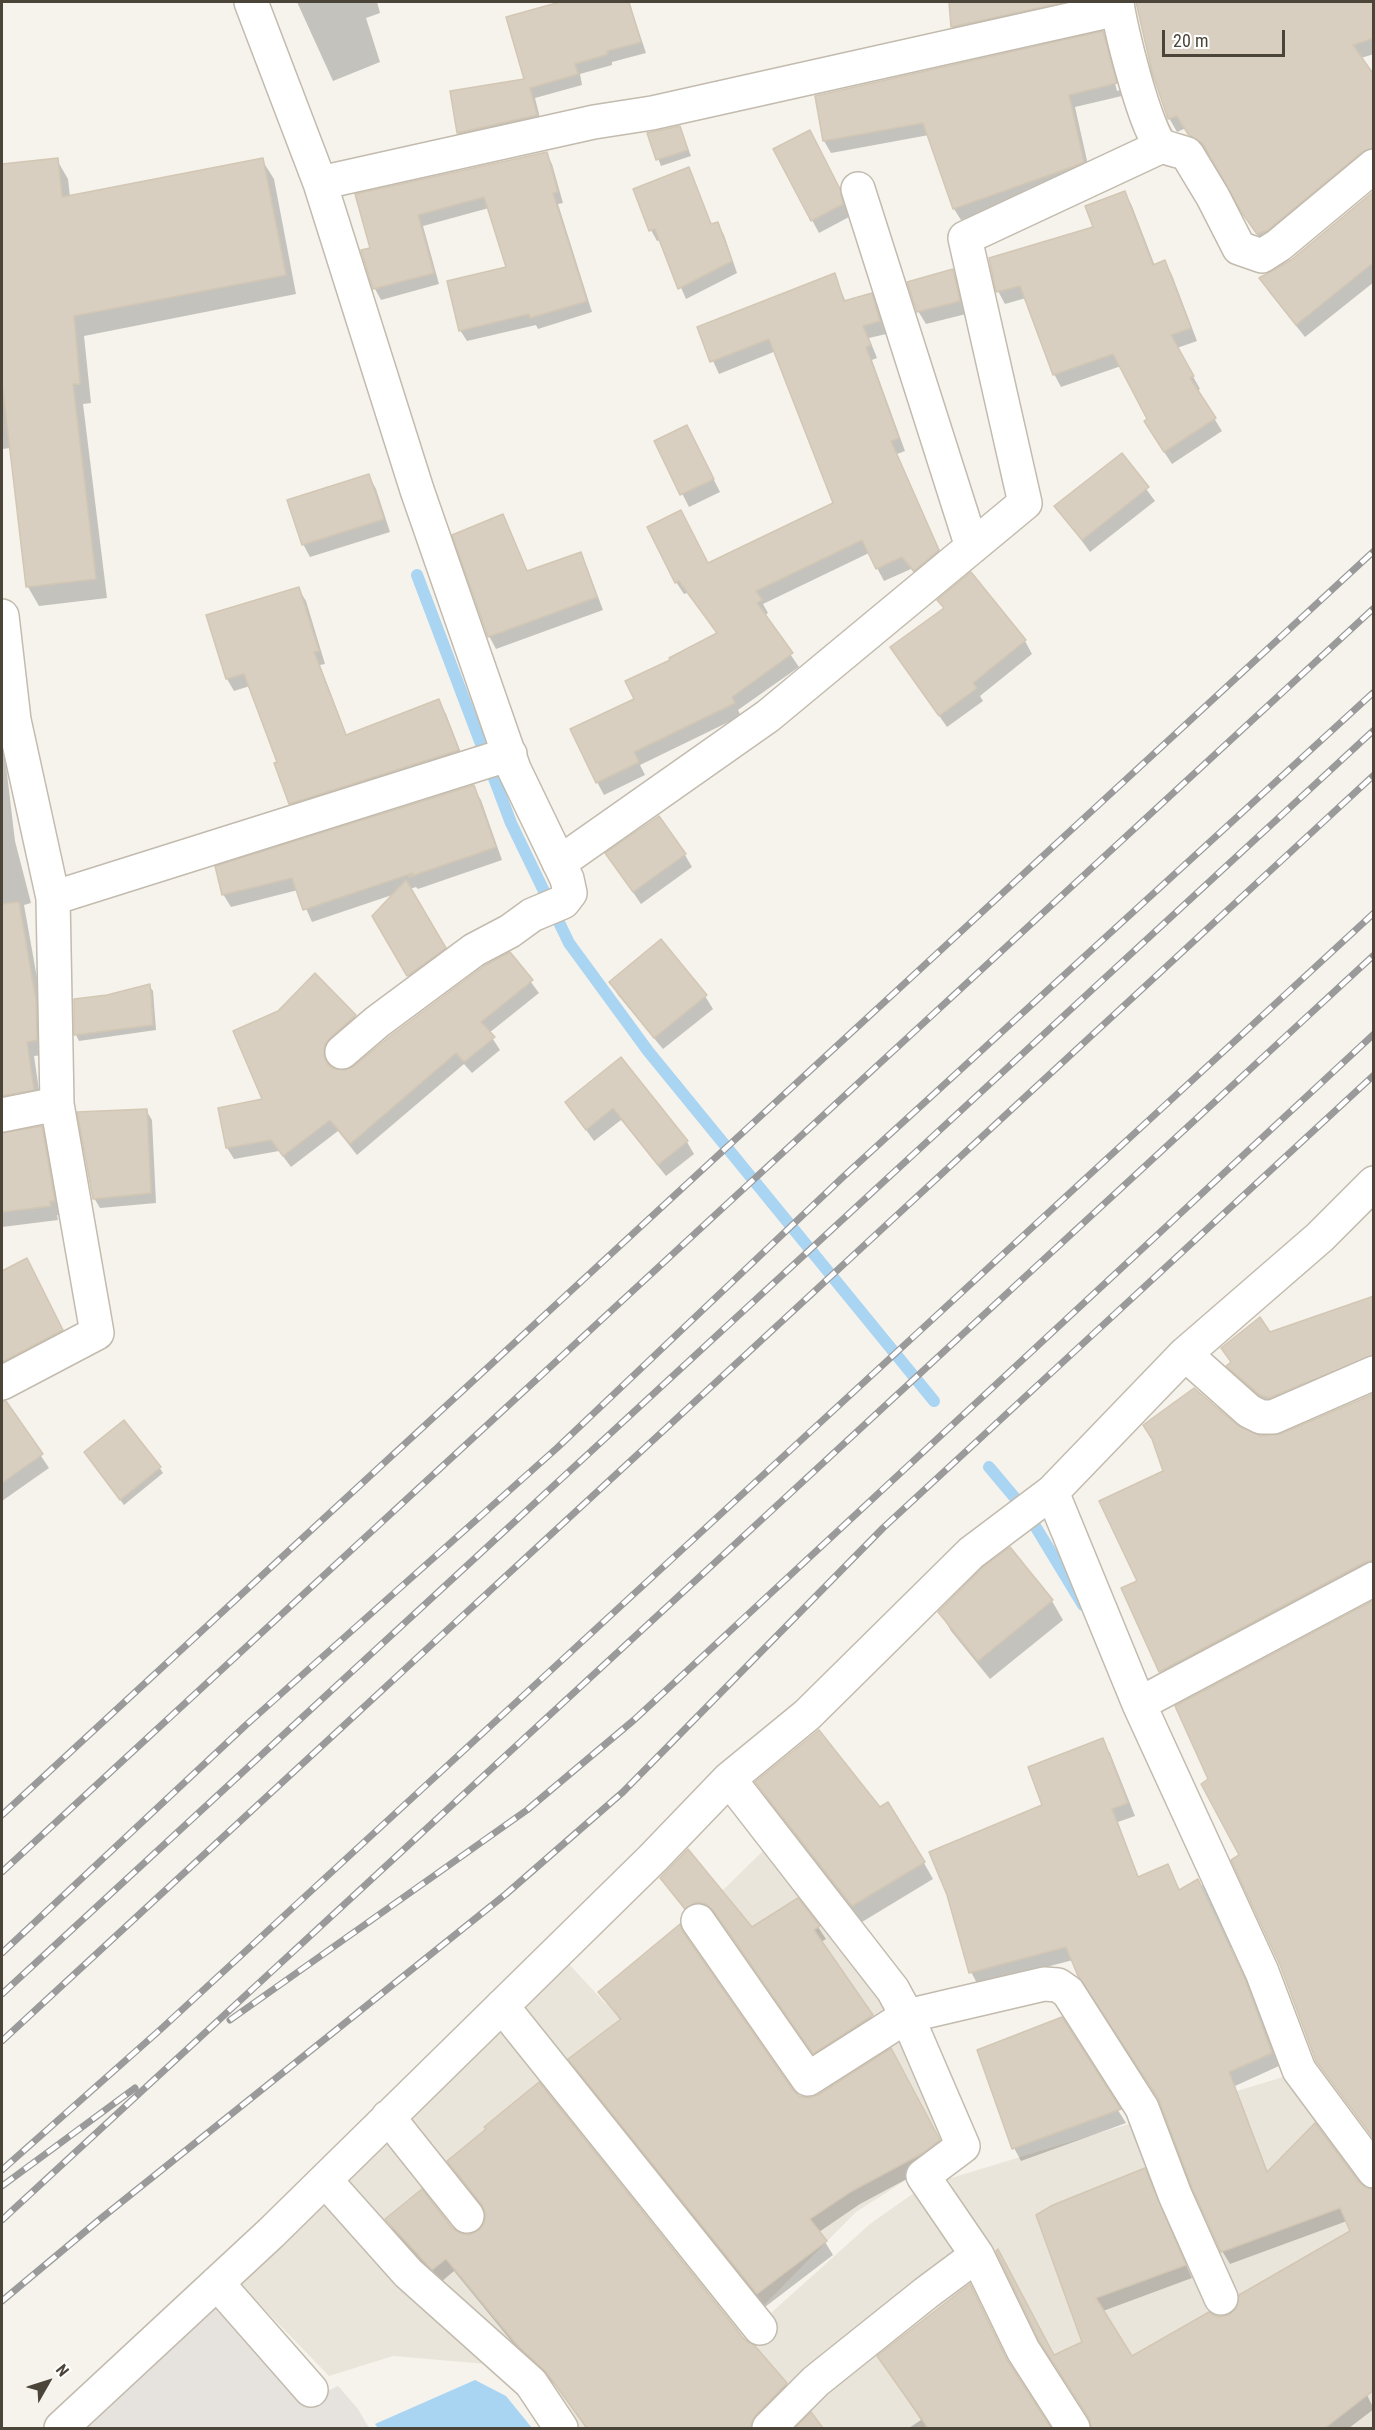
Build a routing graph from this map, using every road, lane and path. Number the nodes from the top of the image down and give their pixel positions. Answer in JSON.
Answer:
{"nodes":[{"id":1,"x":251,"y":2,"type":"edge"},
{"id":2,"x":1118,"y":5,"type":"edge"},
{"id":3,"x":1162,"y":146,"type":"junction"},
{"id":4,"x":1374,"y":166,"type":"edge"},
{"id":5,"x":320,"y":183,"type":"junction"},
{"id":6,"x":858,"y":189,"type":"dead end"},
{"id":7,"x":972,"y":547,"type":"junction"},
{"id":8,"x":2,"y":616,"type":"edge"},
{"id":9,"x":8,"y":722,"type":"edge"},
{"id":10,"x":508,"y":755,"type":"junction"},
{"id":11,"x":559,"y":863,"type":"junction"},
{"id":12,"x":53,"y":898,"type":"junction"},
{"id":13,"x":342,"y":1052,"type":"dead end"},
{"id":14,"x":57,"y":1104,"type":"junction"},
{"id":15,"x":2,"y":1115,"type":"edge"},
{"id":16,"x":1374,"y":1183,"type":"edge"},
{"id":17,"x":1185,"y":1354,"type":"junction"},
{"id":18,"x":1374,"y":1373,"type":"edge"},
{"id":19,"x":2,"y":1383,"type":"edge"},
{"id":20,"x":1052,"y":1492,"type":"junction"},
{"id":21,"x":1374,"y":1580,"type":"edge"},
{"id":22,"x":1139,"y":1704,"type":"junction"},
{"id":23,"x":729,"y":1779,"type":"junction"},
{"id":24,"x":698,"y":1921,"type":"dead end"},
{"id":25,"x":502,"y":2006,"type":"junction"},
{"id":26,"x":907,"y":2016,"type":"junction"},
{"id":27,"x":388,"y":2117,"type":"junction"},
{"id":28,"x":1374,"y":2171,"type":"edge"},
{"id":29,"x":325,"y":2180,"type":"junction"},
{"id":30,"x":467,"y":2216,"type":"dead end"},
{"id":31,"x":976,"y":2255,"type":"junction"},
{"id":32,"x":217,"y":2283,"type":"junction"},
{"id":33,"x":1221,"y":2298,"type":"dead end"},
{"id":34,"x":760,"y":2328,"type":"dead end"},
{"id":35,"x":311,"y":2390,"type":"dead end"},
{"id":36,"x":61,"y":2428,"type":"edge"},
{"id":37,"x":561,"y":2428,"type":"edge"},
{"id":38,"x":770,"y":2428,"type":"edge"},
{"id":39,"x":1073,"y":2428,"type":"edge"}],
"edges":[{"from":1,"to":5,"type":"street"},
{"from":2,"to":3,"type":"street"},
{"from":2,"to":5,"type":"street"},
{"from":3,"to":4,"type":"street"},
{"from":3,"to":7,"type":"street"},
{"from":5,"to":10,"type":"street"},
{"from":6,"to":7,"type":"street"},
{"from":7,"to":11,"type":"street"},
{"from":8,"to":9,"type":"street"},
{"from":9,"to":12,"type":"street"},
{"from":10,"to":11,"type":"street"},
{"from":10,"to":12,"type":"street"},
{"from":11,"to":13,"type":"street"},
{"from":12,"to":14,"type":"street"},
{"from":14,"to":15,"type":"street"},
{"from":14,"to":19,"type":"street"},
{"from":16,"to":17,"type":"street"},
{"from":17,"to":18,"type":"street"},
{"from":17,"to":20,"type":"street"},
{"from":20,"to":22,"type":"street"},
{"from":20,"to":23,"type":"street"},
{"from":21,"to":22,"type":"street"},
{"from":22,"to":28,"type":"street"},
{"from":23,"to":25,"type":"street"},
{"from":23,"to":26,"type":"street"},
{"from":24,"to":26,"type":"street"},
{"from":25,"to":27,"type":"street"},
{"from":25,"to":34,"type":"street"},
{"from":26,"to":31,"type":"street"},
{"from":26,"to":33,"type":"street"},
{"from":27,"to":29,"type":"street"},
{"from":27,"to":30,"type":"street"},
{"from":29,"to":32,"type":"street"},
{"from":29,"to":37,"type":"street"},
{"from":31,"to":38,"type":"street"},
{"from":31,"to":39,"type":"street"},
{"from":32,"to":35,"type":"street"},
{"from":32,"to":36,"type":"street"}]}
